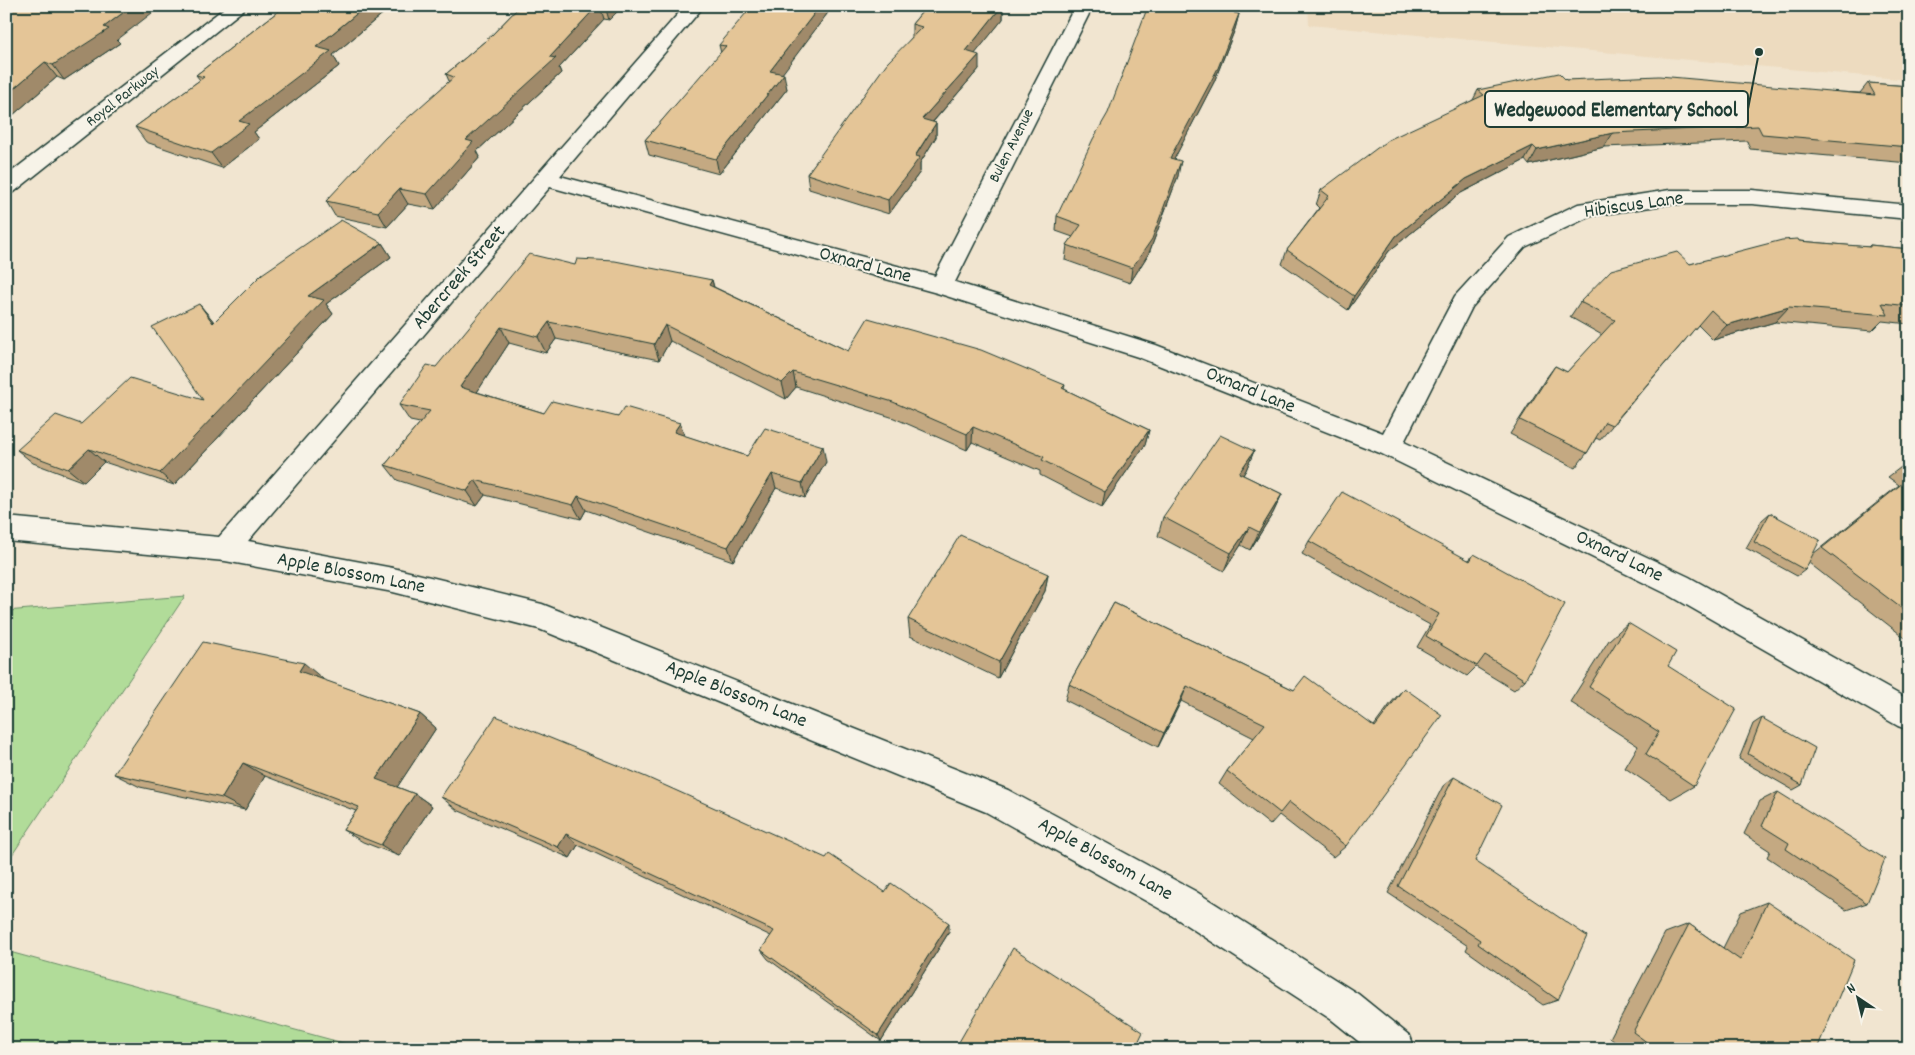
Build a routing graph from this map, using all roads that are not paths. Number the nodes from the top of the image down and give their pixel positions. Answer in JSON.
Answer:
{"nodes":[{"id":1,"x":239,"y":6,"type":"edge"},
{"id":2,"x":695,"y":6,"type":"edge"},
{"id":3,"x":1084,"y":6,"type":"edge"},
{"id":4,"x":546,"y":179,"type":"junction"},
{"id":5,"x":6,"y":187,"type":"edge"},
{"id":6,"x":1909,"y":212,"type":"edge"},
{"id":7,"x":940,"y":286,"type":"junction"},
{"id":8,"x":1389,"y":446,"type":"junction"},
{"id":9,"x":6,"y":529,"type":"edge"},
{"id":10,"x":225,"y":549,"type":"junction"},
{"id":11,"x":1909,"y":716,"type":"edge"},
{"id":12,"x":1397,"y":1049,"type":"edge"}],
"edges":[{"from":1,"to":5,"type":"street","name":"Royal Parkway"},
{"from":2,"to":4,"type":"street","name":"Abercreek Street"},
{"from":3,"to":7,"type":"street","name":"Bulen Avenue"},
{"from":4,"to":7,"type":"street","name":"Oxnard Lane"},
{"from":4,"to":10,"type":"street","name":"Abercreek Street"},
{"from":6,"to":8,"type":"street","name":"Hibiscus Lane"},
{"from":7,"to":8,"type":"street","name":"Oxnard Lane"},
{"from":8,"to":11,"type":"street","name":"Oxnard Lane"},
{"from":9,"to":10,"type":"street","name":"Apple Blossom Lane"},
{"from":10,"to":12,"type":"street","name":"Apple Blossom Lane"}]}
